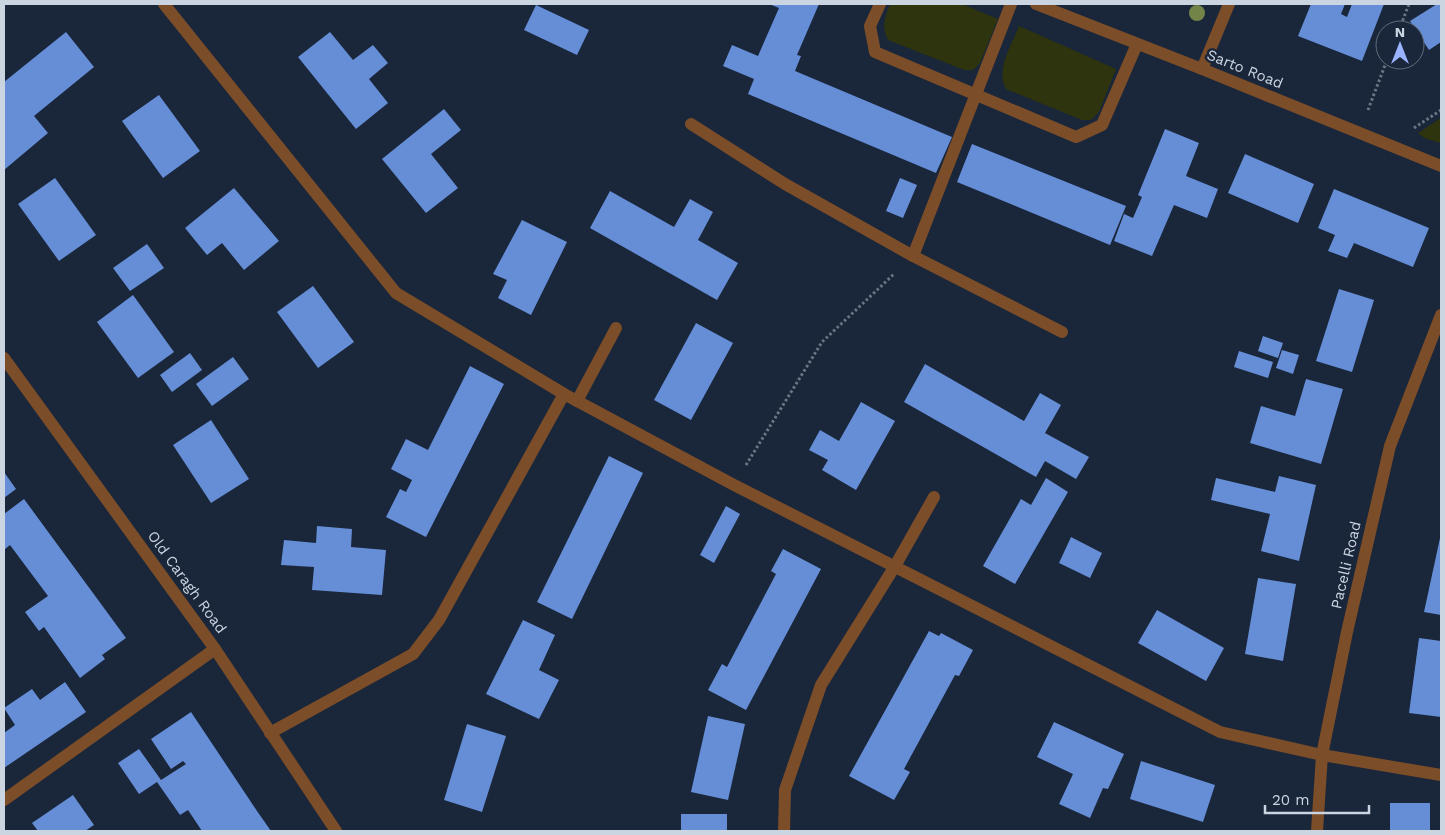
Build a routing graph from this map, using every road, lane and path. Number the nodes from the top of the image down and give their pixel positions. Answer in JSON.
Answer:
{"nodes":[{"id":1,"x":164,"y":4,"type":"edge"},
{"id":2,"x":880,"y":4,"type":"edge"},
{"id":3,"x":1011,"y":4,"type":"edge"},
{"id":4,"x":1036,"y":4,"type":"edge"},
{"id":5,"x":1229,"y":4,"type":"edge"},
{"id":6,"x":1409,"y":4,"type":"edge"},
{"id":7,"x":1403,"y":20,"type":"edge"},
{"id":8,"x":1137,"y":44,"type":"junction"},
{"id":9,"x":1202,"y":69,"type":"junction"},
{"id":10,"x":1383,"y":70,"type":"edge"},
{"id":11,"x":976,"y":95,"type":"junction"},
{"id":12,"x":691,"y":124,"type":"dead end"},
{"id":13,"x":1359,"y":134,"type":"junction"},
{"id":14,"x":1441,"y":166,"type":"edge"},
{"id":15,"x":913,"y":256,"type":"junction"},
{"id":16,"x":1441,"y":315,"type":"edge"},
{"id":17,"x":616,"y":328,"type":"dead end"},
{"id":18,"x":1062,"y":332,"type":"dead end"},
{"id":19,"x":4,"y":358,"type":"edge"},
{"id":20,"x":564,"y":394,"type":"junction"},
{"id":21,"x":577,"y":401,"type":"junction"},
{"id":22,"x":734,"y":485,"type":"junction"},
{"id":23,"x":934,"y":497,"type":"dead end"},
{"id":24,"x":895,"y":566,"type":"junction"},
{"id":25,"x":215,"y":649,"type":"junction"},
{"id":26,"x":270,"y":733,"type":"junction"},
{"id":27,"x":1322,"y":755,"type":"junction"},
{"id":28,"x":1441,"y":775,"type":"edge"},
{"id":29,"x":4,"y":800,"type":"edge"},
{"id":30,"x":336,"y":831,"type":"edge"},
{"id":31,"x":784,"y":831,"type":"edge"},
{"id":32,"x":1317,"y":831,"type":"edge"}],
"edges":[{"from":1,"to":20,"type":"street"},
{"from":2,"to":11,"type":"street"},
{"from":3,"to":11,"type":"street"},
{"from":4,"to":8,"type":"street","name":"Sarto Road"},
{"from":5,"to":9,"type":"street"},
{"from":6,"to":7,"type":"path"},
{"from":8,"to":9,"type":"street","name":"Sarto Road"},
{"from":8,"to":11,"type":"street"},
{"from":9,"to":13,"type":"street","name":"Sarto Road"},
{"from":10,"to":13,"type":"path"},
{"from":11,"to":15,"type":"street"},
{"from":12,"to":15,"type":"street"},
{"from":13,"to":14,"type":"street","name":"Sarto Road"},
{"from":15,"to":18,"type":"street"},
{"from":15,"to":22,"type":"path"},
{"from":16,"to":27,"type":"street","name":"Pacelli Road"},
{"from":17,"to":21,"type":"street"},
{"from":19,"to":25,"type":"street","name":"Old Caragh Road"},
{"from":20,"to":21,"type":"street"},
{"from":20,"to":26,"type":"street"},
{"from":21,"to":22,"type":"street"},
{"from":22,"to":24,"type":"street"},
{"from":23,"to":24,"type":"street"},
{"from":24,"to":27,"type":"street"},
{"from":24,"to":31,"type":"street"},
{"from":25,"to":26,"type":"street","name":"Old Caragh Road"},
{"from":25,"to":29,"type":"street"},
{"from":26,"to":30,"type":"street","name":"Old Caragh Road"},
{"from":27,"to":28,"type":"street"},
{"from":27,"to":32,"type":"street","name":"Pacelli Road"}]}
